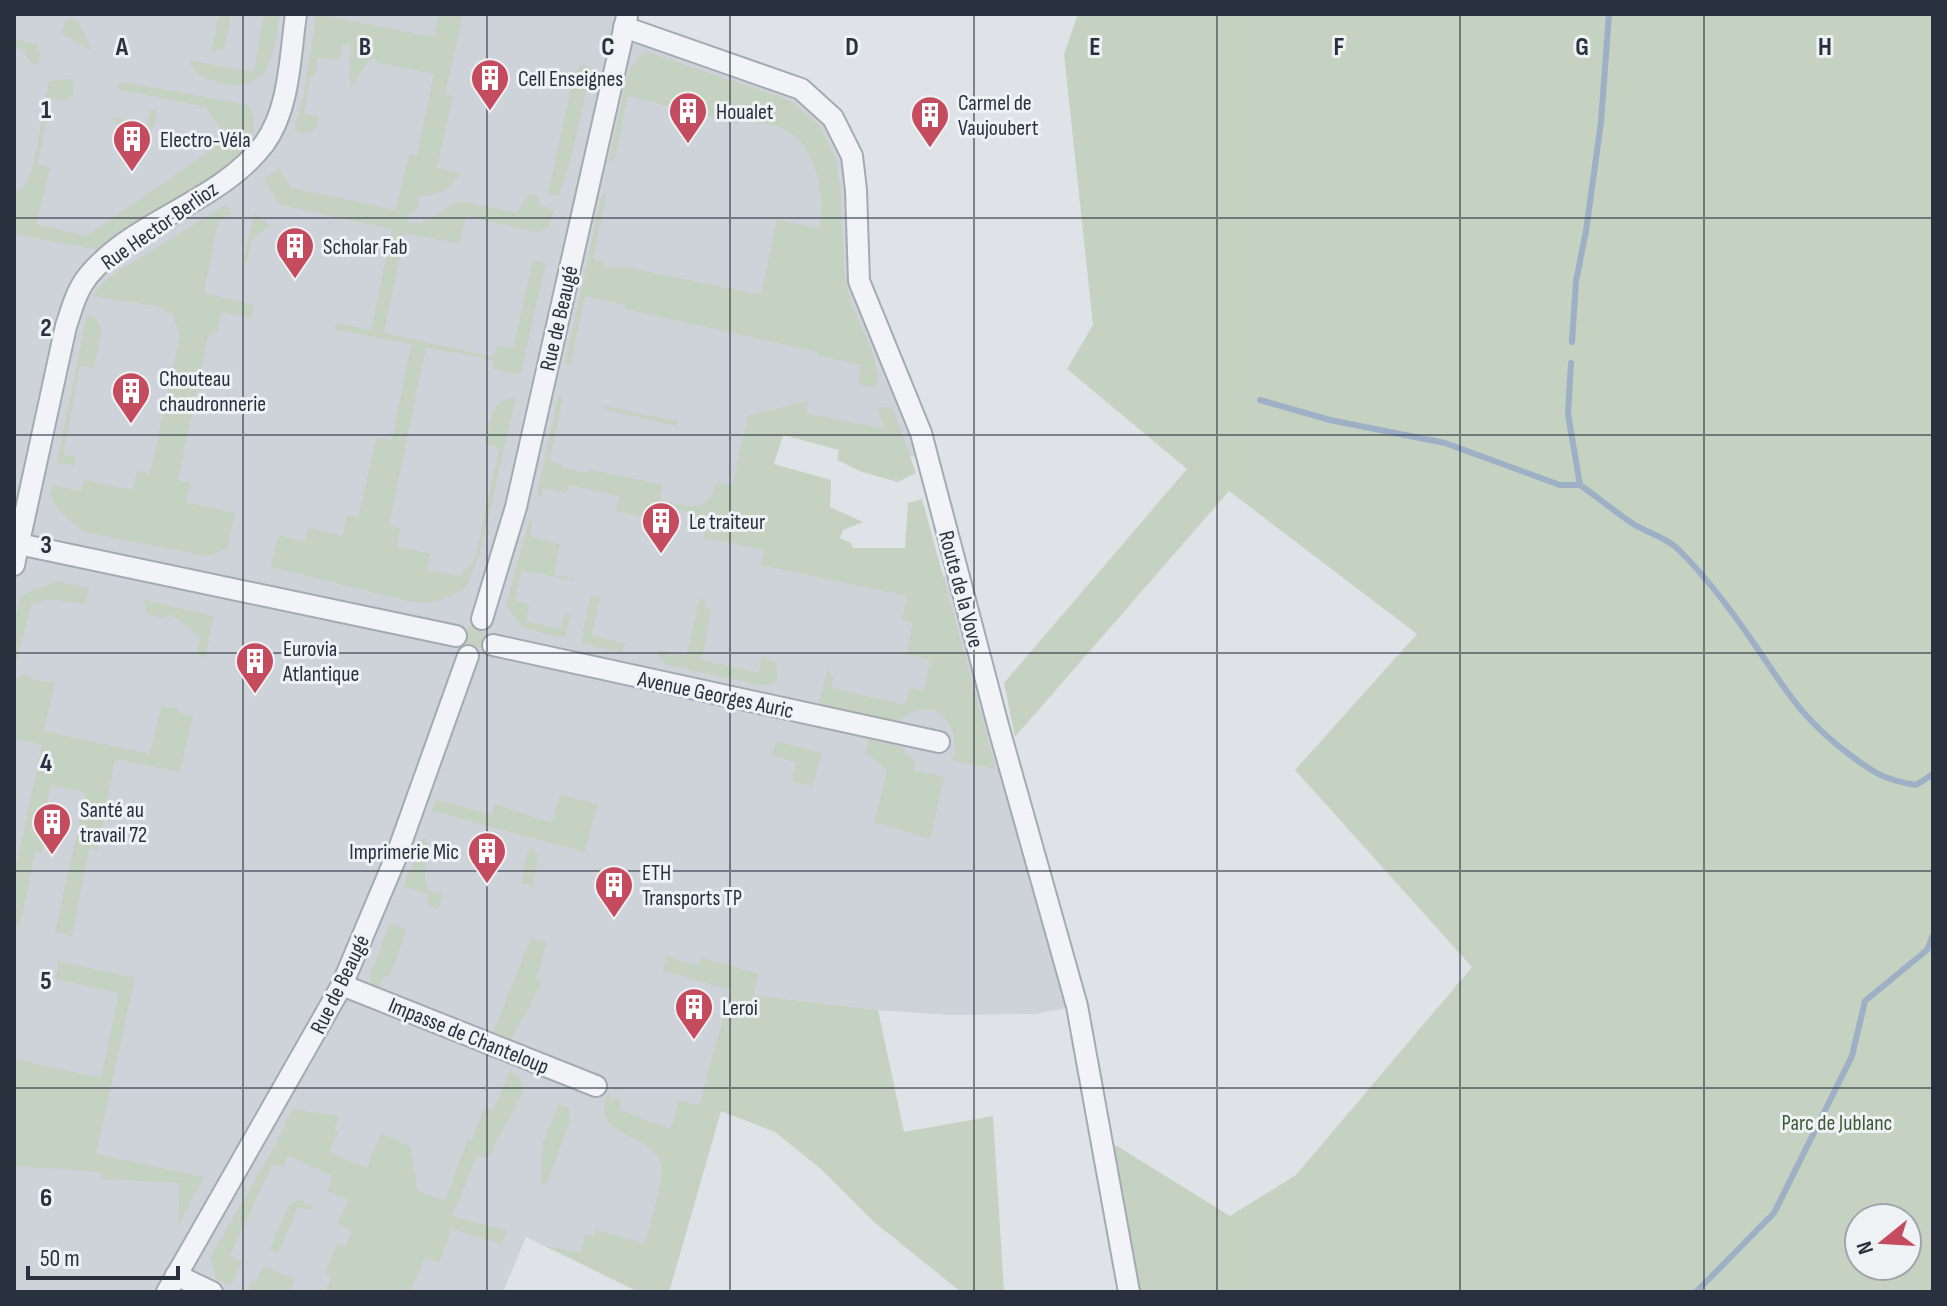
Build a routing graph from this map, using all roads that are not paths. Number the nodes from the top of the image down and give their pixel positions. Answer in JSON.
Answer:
{"nodes":[{"id":1,"x":296,"y":14,"type":"edge"},
{"id":2,"x":626,"y":21,"type":"edge"},
{"id":3,"x":16,"y":543,"type":"edge"},
{"id":4,"x":14,"y":565,"type":"edge"},
{"id":5,"x":482,"y":619,"type":"junction"},
{"id":6,"x":456,"y":636,"type":"junction"},
{"id":7,"x":493,"y":645,"type":"junction"},
{"id":8,"x":468,"y":656,"type":"junction"},
{"id":9,"x":939,"y":742,"type":"dead end"},
{"id":10,"x":342,"y":985,"type":"junction"},
{"id":11,"x":596,"y":1086,"type":"dead end"},
{"id":12,"x":172,"y":1284,"type":"edge"},
{"id":13,"x":212,"y":1292,"type":"edge"},
{"id":14,"x":1129,"y":1292,"type":"edge"}],
"edges":[{"from":1,"to":3,"type":"street","name":"Rue Hector Berlioz"},
{"from":2,"to":5,"type":"street","name":"Rue de Beaugé"},
{"from":2,"to":14,"type":"street","name":"Route de la Vove"},
{"from":3,"to":4,"type":"street","name":"Rue Hector Berlioz"},
{"from":3,"to":6,"type":"street"},
{"from":5,"to":6,"type":"street"},
{"from":5,"to":7,"type":"street"},
{"from":6,"to":8,"type":"street"},
{"from":7,"to":8,"type":"street"},
{"from":7,"to":9,"type":"street","name":"Avenue Georges Auric"},
{"from":8,"to":10,"type":"street","name":"Rue de Beaugé"},
{"from":10,"to":11,"type":"street","name":"Impasse de Chanteloup"},
{"from":10,"to":12,"type":"street","name":"Rue de Beaugé"},
{"from":12,"to":13,"type":"street"}]}
